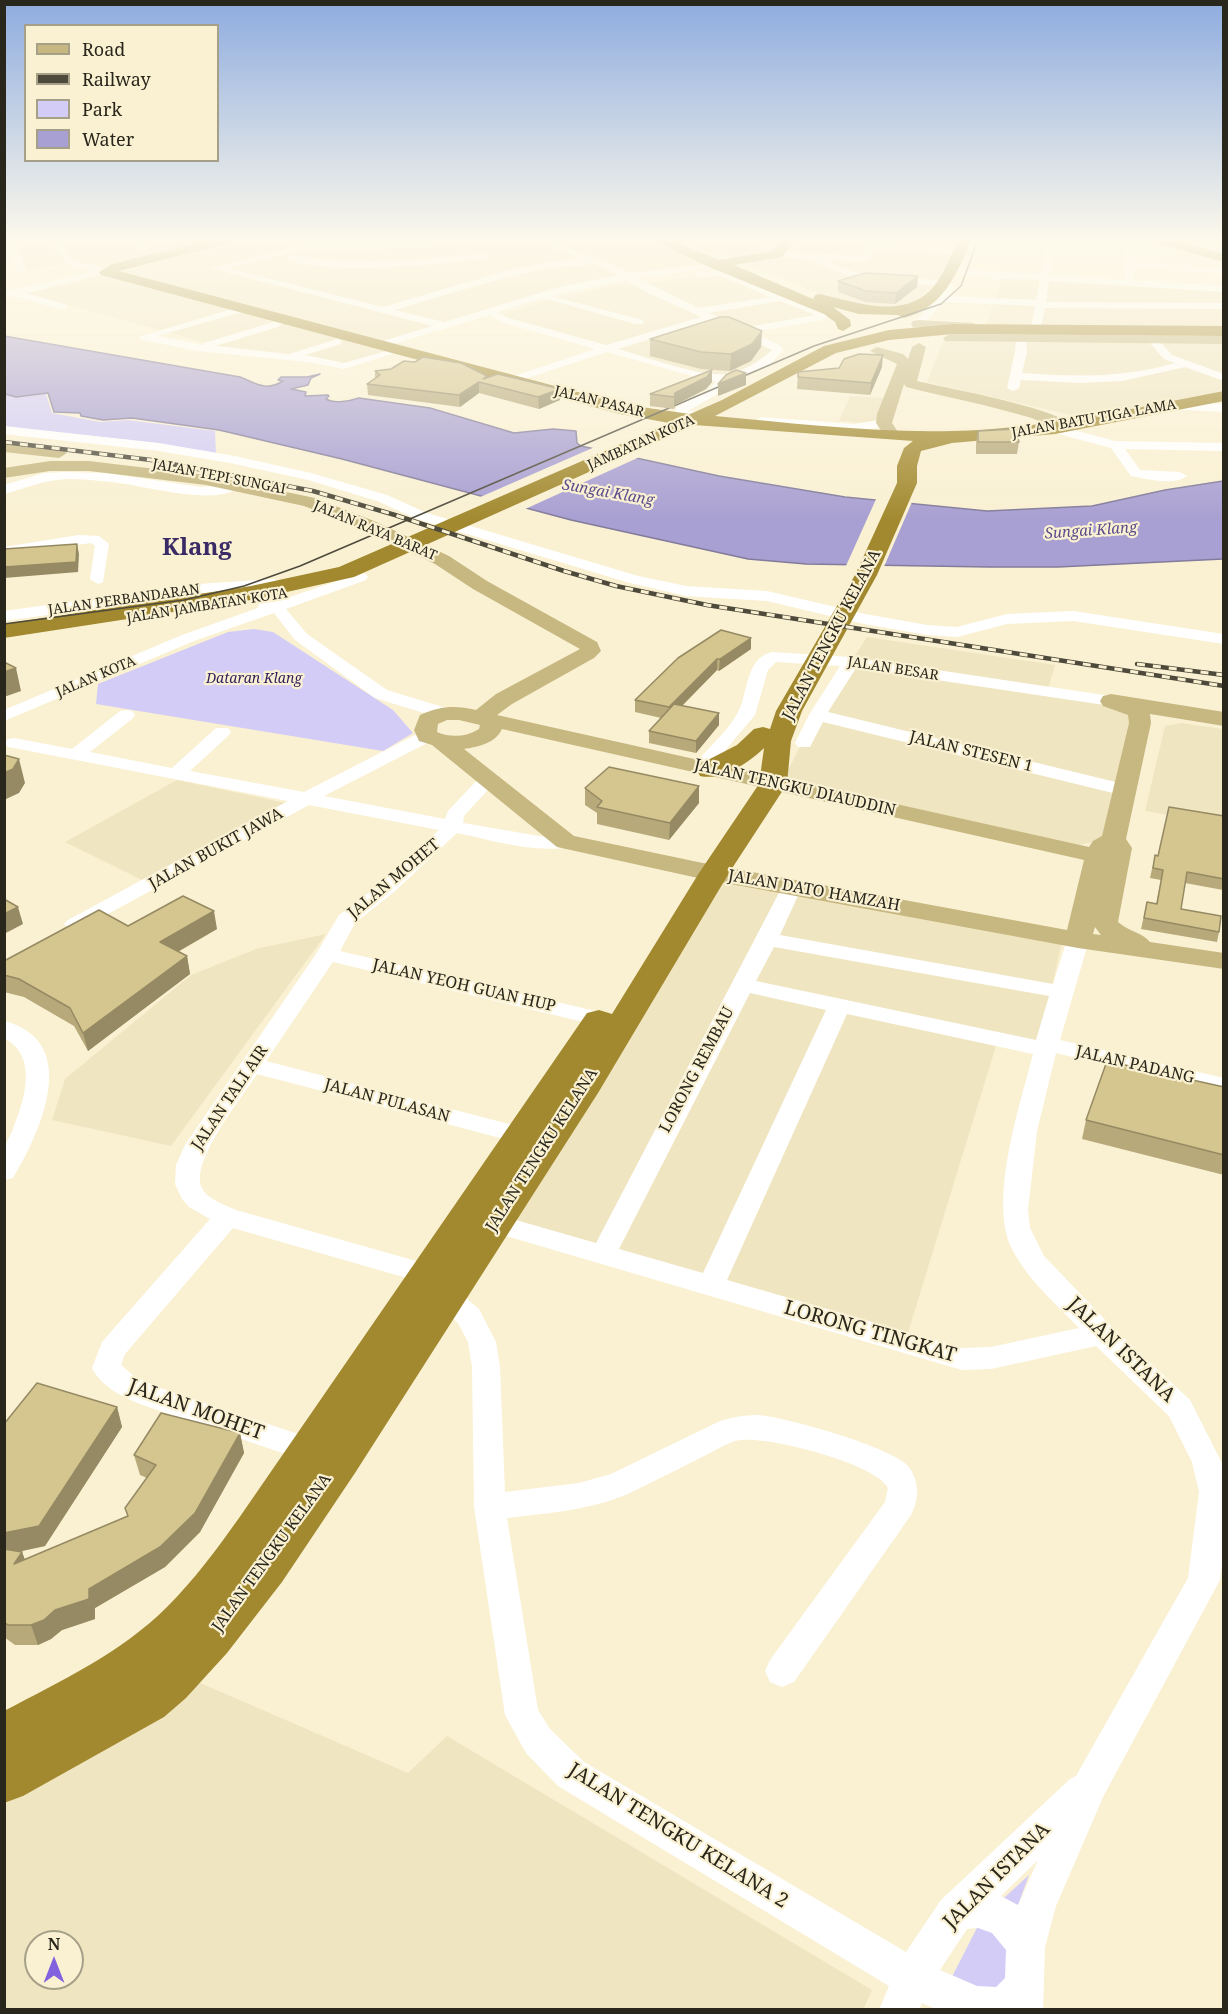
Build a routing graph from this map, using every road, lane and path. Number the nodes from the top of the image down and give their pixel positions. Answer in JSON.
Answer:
{"nodes":[{"id":1,"x":154,"y":334,"type":"edge"},
{"id":2,"x":244,"y":334,"type":"edge"},
{"id":3,"x":252,"y":334,"type":"edge"},
{"id":4,"x":338,"y":334,"type":"edge"},
{"id":5,"x":425,"y":334,"type":"edge"},
{"id":6,"x":435,"y":334,"type":"edge"},
{"id":7,"x":553,"y":334,"type":"edge"},
{"id":8,"x":656,"y":334,"type":"edge"},
{"id":9,"x":749,"y":334,"type":"edge"},
{"id":10,"x":841,"y":334,"type":"edge"},
{"id":11,"x":847,"y":334,"type":"edge"},
{"id":12,"x":919,"y":334,"type":"edge"},
{"id":13,"x":919,"y":334,"type":"edge"},
{"id":14,"x":1021,"y":338,"type":"junction"},
{"id":15,"x":1152,"y":339,"type":"junction"},
{"id":16,"x":1224,"y":340,"type":"edge"},
{"id":17,"x":336,"y":342,"type":"dead end"},
{"id":18,"x":920,"y":344,"type":"junction"},
{"id":19,"x":349,"y":345,"type":"dead end"},
{"id":20,"x":198,"y":348,"type":"junction"},
{"id":21,"x":390,"y":348,"type":"junction"},
{"id":22,"x":605,"y":349,"type":"junction"},
{"id":23,"x":218,"y":350,"type":"junction"},
{"id":24,"x":877,"y":351,"type":"junction"},
{"id":25,"x":287,"y":357,"type":"junction"},
{"id":26,"x":304,"y":359,"type":"junction"},
{"id":27,"x":1185,"y":364,"type":"junction"},
{"id":28,"x":1017,"y":371,"type":"junction"},
{"id":29,"x":706,"y":377,"type":"junction"},
{"id":30,"x":734,"y":377,"type":"junction"},
{"id":31,"x":1224,"y":378,"type":"edge"},
{"id":32,"x":512,"y":380,"type":"junction"},
{"id":33,"x":911,"y":384,"type":"junction"},
{"id":34,"x":895,"y":386,"type":"junction"},
{"id":35,"x":1013,"y":388,"type":"dead end"},
{"id":36,"x":1224,"y":396,"type":"edge"},
{"id":37,"x":732,"y":406,"type":"junction"},
{"id":38,"x":1172,"y":406,"type":"junction"},
{"id":39,"x":1224,"y":408,"type":"edge"},
{"id":40,"x":685,"y":419,"type":"junction"},
{"id":41,"x":1086,"y":423,"type":"junction"},
{"id":42,"x":1060,"y":428,"type":"junction"},
{"id":43,"x":4,"y":430,"type":"edge"},
{"id":44,"x":1118,"y":436,"type":"junction"},
{"id":45,"x":952,"y":437,"type":"junction"},
{"id":46,"x":1224,"y":438,"type":"edge"},
{"id":47,"x":4,"y":447,"type":"edge"},
{"id":48,"x":1224,"y":447,"type":"edge"},
{"id":49,"x":893,"y":448,"type":"junction"},
{"id":50,"x":8,"y":473,"type":"edge"},
{"id":51,"x":1180,"y":476,"type":"dead end"},
{"id":52,"x":235,"y":485,"type":"junction"},
{"id":53,"x":4,"y":490,"type":"edge"},
{"id":54,"x":406,"y":525,"type":"junction"},
{"id":55,"x":394,"y":548,"type":"junction"},
{"id":56,"x":4,"y":551,"type":"edge"},
{"id":57,"x":442,"y":560,"type":"junction"},
{"id":58,"x":361,"y":577,"type":"junction"},
{"id":59,"x":315,"y":579,"type":"junction"},
{"id":60,"x":99,"y":600,"type":"junction"},
{"id":61,"x":280,"y":611,"type":"junction"},
{"id":62,"x":4,"y":616,"type":"edge"},
{"id":63,"x":220,"y":625,"type":"junction"},
{"id":64,"x":4,"y":631,"type":"edge"},
{"id":65,"x":301,"y":637,"type":"junction"},
{"id":66,"x":1224,"y":639,"type":"edge"},
{"id":67,"x":4,"y":640,"type":"edge"},
{"id":68,"x":590,"y":646,"type":"joint"},
{"id":69,"x":851,"y":662,"type":"junction"},
{"id":70,"x":381,"y":694,"type":"junction"},
{"id":71,"x":1111,"y":701,"type":"junction"},
{"id":72,"x":782,"y":710,"type":"junction"},
{"id":73,"x":1176,"y":711,"type":"junction"},
{"id":74,"x":126,"y":715,"type":"dead end"},
{"id":75,"x":818,"y":715,"type":"junction"},
{"id":76,"x":4,"y":716,"type":"edge"},
{"id":77,"x":468,"y":716,"type":"junction"},
{"id":78,"x":1224,"y":719,"type":"edge"},
{"id":79,"x":1140,"y":723,"type":"junction"},
{"id":80,"x":222,"y":732,"type":"dead end"},
{"id":81,"x":430,"y":735,"type":"junction"},
{"id":82,"x":763,"y":735,"type":"junction"},
{"id":83,"x":560,"y":736,"type":"junction"},
{"id":84,"x":14,"y":743,"type":"dead end"},
{"id":85,"x":804,"y":743,"type":"dead end"},
{"id":86,"x":75,"y":755,"type":"junction"},
{"id":87,"x":706,"y":769,"type":"junction"},
{"id":88,"x":176,"y":774,"type":"junction"},
{"id":89,"x":484,"y":776,"type":"junction"},
{"id":90,"x":765,"y":782,"type":"junction"},
{"id":91,"x":1125,"y":790,"type":"junction"},
{"id":92,"x":307,"y":799,"type":"junction"},
{"id":93,"x":453,"y":826,"type":"junction"},
{"id":94,"x":566,"y":842,"type":"junction"},
{"id":95,"x":1106,"y":848,"type":"junction"},
{"id":96,"x":706,"y":872,"type":"junction"},
{"id":97,"x":792,"y":887,"type":"junction"},
{"id":98,"x":59,"y":932,"type":"edge"},
{"id":99,"x":767,"y":939,"type":"junction"},
{"id":100,"x":1078,"y":940,"type":"junction"},
{"id":101,"x":1148,"y":949,"type":"junction"},
{"id":102,"x":327,"y":954,"type":"junction"},
{"id":103,"x":1224,"y":961,"type":"edge"},
{"id":104,"x":742,"y":985,"type":"junction"},
{"id":105,"x":1062,"y":992,"type":"junction"},
{"id":106,"x":839,"y":1006,"type":"junction"},
{"id":107,"x":600,"y":1018,"type":"junction"},
{"id":108,"x":4,"y":1028,"type":"edge"},
{"id":109,"x":1046,"y":1047,"type":"junction"},
{"id":110,"x":252,"y":1065,"type":"junction"},
{"id":111,"x":1224,"y":1086,"type":"edge"},
{"id":112,"x":523,"y":1136,"type":"junction"},
{"id":113,"x":4,"y":1172,"type":"edge"},
{"id":114,"x":227,"y":1217,"type":"junction"},
{"id":115,"x":495,"y":1223,"type":"junction"},
{"id":116,"x":603,"y":1254,"type":"junction"},
{"id":117,"x":711,"y":1285,"type":"junction"},
{"id":118,"x":438,"y":1287,"type":"junction"},
{"id":119,"x":1101,"y":1334,"type":"junction"},
{"id":120,"x":324,"y":1455,"type":"junction"},
{"id":121,"x":490,"y":1507,"type":"junction"},
{"id":122,"x":782,"y":1671,"type":"dead end"},
{"id":123,"x":4,"y":1738,"type":"edge"},
{"id":124,"x":4,"y":1778,"type":"edge"},
{"id":125,"x":1091,"y":1783,"type":"junction"},
{"id":126,"x":955,"y":1914,"type":"junction"},
{"id":127,"x":1024,"y":1980,"type":"edge"},
{"id":128,"x":905,"y":1994,"type":"edge"}],
"edges":[{"from":1,"to":20,"type":"street"},
{"from":2,"to":20,"type":"street"},
{"from":3,"to":23,"type":"street"},
{"from":4,"to":21,"type":"highway","name":"JALAN PASAR"},
{"from":5,"to":21,"type":"street"},
{"from":6,"to":21,"type":"street"},
{"from":7,"to":22,"type":"street"},
{"from":8,"to":22,"type":"street"},
{"from":9,"to":30,"type":"street"},
{"from":10,"to":37,"type":"highway"},
{"from":11,"to":24,"type":"highway"},
{"from":12,"to":18,"type":"highway"},
{"from":13,"to":37,"type":"highway"},
{"from":14,"to":15,"type":"main road"},
{"from":14,"to":18,"type":"main road"},
{"from":14,"to":28,"type":"street"},
{"from":15,"to":16,"type":"main road"},
{"from":15,"to":27,"type":"street"},
{"from":17,"to":25,"type":"street"},
{"from":18,"to":24,"type":"highway"},
{"from":18,"to":33,"type":"main road"},
{"from":19,"to":26,"type":"street"},
{"from":20,"to":23,"type":"street"},
{"from":21,"to":26,"type":"street"},
{"from":21,"to":32,"type":"highway","name":"JALAN PASAR"},
{"from":22,"to":29,"type":"street"},
{"from":22,"to":32,"type":"street"},
{"from":23,"to":25,"type":"street"},
{"from":24,"to":34,"type":"main road"},
{"from":24,"to":37,"type":"highway"},
{"from":25,"to":26,"type":"street"},
{"from":27,"to":28,"type":"street"},
{"from":27,"to":31,"type":"street"},
{"from":28,"to":35,"type":"street"},
{"from":29,"to":30,"type":"street"},
{"from":29,"to":40,"type":"street"},
{"from":30,"to":49,"type":"street"},
{"from":32,"to":40,"type":"highway","name":"JALAN PASAR"},
{"from":33,"to":34,"type":"main road"},
{"from":33,"to":42,"type":"main road"},
{"from":34,"to":49,"type":"main road"},
{"from":36,"to":38,"type":"highway","name":"JALAN BATU TIGA LAMA"},
{"from":37,"to":55,"type":"highway","name":"JAMBATAN KOTA"},
{"from":38,"to":39,"type":"street"},
{"from":38,"to":41,"type":"highway","name":"JALAN BATU TIGA LAMA"},
{"from":40,"to":49,"type":"highway","name":"JALAN PASAR"},
{"from":41,"to":42,"type":"highway","name":"JALAN BATU TIGA LAMA"},
{"from":41,"to":44,"type":"street"},
{"from":42,"to":44,"type":"street"},
{"from":42,"to":45,"type":"highway","name":"JALAN BATU TIGA LAMA"},
{"from":43,"to":66,"type":"street"},
{"from":44,"to":46,"type":"street"},
{"from":44,"to":48,"type":"street"},
{"from":44,"to":51,"type":"street"},
{"from":45,"to":49,"type":"highway","name":"JALAN BATU TIGA LAMA"},
{"from":45,"to":49,"type":"highway","name":"JALAN TENGKU KELANA"},
{"from":47,"to":54,"type":"main road","name":"JALAN TEPI SUNGAI"},
{"from":49,"to":72,"type":"highway","name":"JALAN TENGKU KELANA"},
{"from":50,"to":52,"type":"main road","name":"JALAN RAYA BARAT"},
{"from":52,"to":53,"type":"street"},
{"from":52,"to":55,"type":"main road","name":"JALAN RAYA BARAT"},
{"from":54,"to":55,"type":"main road"},
{"from":54,"to":57,"type":"main road","name":"JALAN TEPI SUNGAI"},
{"from":55,"to":57,"type":"main road","name":"JALAN RAYA BARAT"},
{"from":55,"to":58,"type":"highway","name":"JALAN JAMBATAN KOTA"},
{"from":55,"to":59,"type":"highway","name":"JALAN JAMBATAN KOTA"},
{"from":56,"to":60,"type":"street"},
{"from":57,"to":68,"type":"main road","name":"JALAN RAYA BARAT"},
{"from":58,"to":60,"type":"highway","name":"JALAN JAMBATAN KOTA"},
{"from":58,"to":61,"type":"street"},
{"from":59,"to":60,"type":"street","name":"JALAN PERBANDARAN"},
{"from":59,"to":64,"type":"highway","name":"JALAN JAMBATAN KOTA"},
{"from":60,"to":62,"type":"street","name":"JALAN PERBANDARAN"},
{"from":60,"to":63,"type":"highway"},
{"from":60,"to":67,"type":"highway","name":"JALAN JAMBATAN KOTA"},
{"from":61,"to":63,"type":"street","name":"JALAN KOTA"},
{"from":61,"to":65,"type":"street"},
{"from":63,"to":65,"type":"street"},
{"from":63,"to":76,"type":"street","name":"JALAN KOTA"},
{"from":65,"to":70,"type":"street"},
{"from":68,"to":77,"type":"main road","name":"JALAN BUKIT JAWA"},
{"from":69,"to":71,"type":"street","name":"JALAN BESAR"},
{"from":69,"to":75,"type":"street"},
{"from":69,"to":87,"type":"street","name":"JALAN BESAR"},
{"from":70,"to":77,"type":"street"},
{"from":70,"to":81,"type":"street","name":"JALAN DATO HAMZAH"},
{"from":71,"to":73,"type":"main road"},
{"from":71,"to":79,"type":"main road"},
{"from":72,"to":82,"type":"highway","name":"JALAN TENGKU KELANA"},
{"from":72,"to":90,"type":"highway","name":"JALAN TENGKU KELANA"},
{"from":73,"to":78,"type":"main road"},
{"from":73,"to":79,"type":"main road"},
{"from":74,"to":86,"type":"street"},
{"from":75,"to":85,"type":"street"},
{"from":75,"to":91,"type":"street","name":"JALAN STESEN 1"},
{"from":77,"to":81,"type":"main road","name":"JALAN BUKIT JAWA"},
{"from":77,"to":81,"type":"main road","name":"JALAN BUKIT JAWA"},
{"from":77,"to":83,"type":"main road","name":"JALAN TENGKU DIAUDDIN"},
{"from":79,"to":91,"type":"main road"},
{"from":80,"to":88,"type":"street"},
{"from":81,"to":89,"type":"main road","name":"JALAN DATO HAMZAH"},
{"from":81,"to":92,"type":"street","name":"JALAN BUKIT JAWA"},
{"from":82,"to":87,"type":"highway"},
{"from":82,"to":90,"type":"highway","name":"JALAN TENGKU KELANA"},
{"from":83,"to":87,"type":"main road","name":"JALAN TENGKU DIAUDDIN"},
{"from":83,"to":89,"type":"main road"},
{"from":84,"to":86,"type":"street"},
{"from":86,"to":88,"type":"street"},
{"from":87,"to":90,"type":"main road","name":"JALAN TENGKU DIAUDDIN"},
{"from":88,"to":92,"type":"street"},
{"from":89,"to":93,"type":"street","name":"JALAN MOHET"},
{"from":89,"to":94,"type":"main road","name":"JALAN DATO HAMZAH"},
{"from":90,"to":95,"type":"main road","name":"JALAN TENGKU DIAUDDIN"},
{"from":90,"to":96,"type":"highway","name":"JALAN TENGKU KELANA"},
{"from":91,"to":95,"type":"main road"},
{"from":92,"to":93,"type":"street"},
{"from":92,"to":98,"type":"street","name":"JALAN BUKIT JAWA"},
{"from":93,"to":94,"type":"street"},
{"from":93,"to":102,"type":"street","name":"JALAN MOHET"},
{"from":94,"to":96,"type":"main road","name":"JALAN DATO HAMZAH"},
{"from":95,"to":100,"type":"main road"},
{"from":95,"to":101,"type":"main road"},
{"from":96,"to":97,"type":"main road","name":"JALAN DATO HAMZAH"},
{"from":96,"to":107,"type":"highway","name":"JALAN TENGKU KELANA"},
{"from":96,"to":115,"type":"highway","name":"JALAN TENGKU KELANA"},
{"from":97,"to":99,"type":"street","name":"LORONG REMBAU"},
{"from":97,"to":100,"type":"main road","name":"JALAN DATO HAMZAH"},
{"from":99,"to":104,"type":"street","name":"LORONG REMBAU"},
{"from":99,"to":105,"type":"street"},
{"from":100,"to":101,"type":"main road","name":"JALAN DATO HAMZAH"},
{"from":100,"to":105,"type":"street","name":"JALAN ISTANA"},
{"from":101,"to":103,"type":"main road","name":"JALAN DATO HAMZAH"},
{"from":102,"to":107,"type":"street","name":"JALAN YEOH GUAN HUP"},
{"from":102,"to":110,"type":"street","name":"JALAN TALI AIR"},
{"from":104,"to":106,"type":"street"},
{"from":104,"to":116,"type":"street","name":"LORONG REMBAU"},
{"from":105,"to":109,"type":"street","name":"JALAN ISTANA"},
{"from":106,"to":109,"type":"street"},
{"from":106,"to":117,"type":"street"},
{"from":107,"to":112,"type":"highway","name":"JALAN TENGKU KELANA"},
{"from":108,"to":113,"type":"street"},
{"from":109,"to":111,"type":"street","name":"JALAN PADANG"},
{"from":109,"to":119,"type":"street","name":"JALAN ISTANA"},
{"from":110,"to":112,"type":"street","name":"JALAN PULASAN"},
{"from":110,"to":114,"type":"street","name":"JALAN TALI AIR"},
{"from":112,"to":118,"type":"highway","name":"JALAN TENGKU KELANA"},
{"from":114,"to":118,"type":"street","name":"JALAN TALI AIR"},
{"from":114,"to":120,"type":"street","name":"JALAN MOHET"},
{"from":115,"to":116,"type":"street","name":"LORONG TINGKAT"},
{"from":115,"to":118,"type":"highway","name":"JALAN TENGKU KELANA"},
{"from":116,"to":117,"type":"street","name":"LORONG TINGKAT"},
{"from":117,"to":119,"type":"street","name":"LORONG TINGKAT"},
{"from":118,"to":120,"type":"highway","name":"JALAN TENGKU KELANA"},
{"from":118,"to":121,"type":"street","name":"JALAN TENGKU KELANA 2"},
{"from":119,"to":125,"type":"street","name":"JALAN ISTANA"},
{"from":120,"to":123,"type":"highway","name":"JALAN TENGKU KELANA"},
{"from":120,"to":124,"type":"highway","name":"JALAN TENGKU KELANA"},
{"from":121,"to":122,"type":"street"},
{"from":121,"to":128,"type":"street","name":"JALAN TENGKU KELANA 2"},
{"from":125,"to":126,"type":"street","name":"JALAN ISTANA"},
{"from":125,"to":127,"type":"street","name":"JALAN ISTANA"},
{"from":126,"to":127,"type":"street"},
{"from":126,"to":128,"type":"street","name":"JALAN ISTANA"},
{"from":127,"to":128,"type":"street","name":"JALAN TENGKU KELANA 2"}]}
